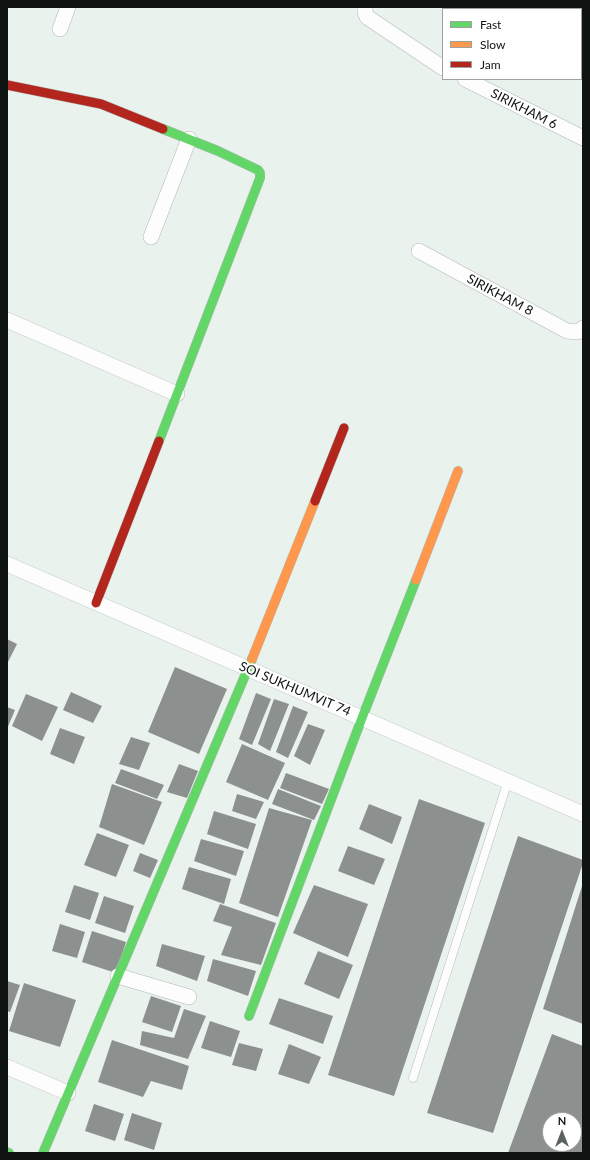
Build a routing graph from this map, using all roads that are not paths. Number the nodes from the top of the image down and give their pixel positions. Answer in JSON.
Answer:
{"nodes":[{"id":1,"x":68,"y":7,"type":"edge"},
{"id":2,"x":365,"y":10,"type":"edge"},
{"id":3,"x":60,"y":29,"type":"dead end"},
{"id":4,"x":442,"y":67,"type":"edge"},
{"id":5,"x":467,"y":80,"type":"edge"},
{"id":6,"x":7,"y":85,"type":"edge"},
{"id":7,"x":583,"y":138,"type":"edge"},
{"id":8,"x":189,"y":139,"type":"junction"},
{"id":9,"x":151,"y":237,"type":"dead end"},
{"id":10,"x":418,"y":251,"type":"dead end"},
{"id":11,"x":7,"y":320,"type":"edge"},
{"id":12,"x":583,"y":328,"type":"edge"},
{"id":13,"x":177,"y":394,"type":"junction"},
{"id":14,"x":344,"y":428,"type":"dead end"},
{"id":15,"x":458,"y":472,"type":"dead end"},
{"id":16,"x":7,"y":564,"type":"edge"},
{"id":17,"x":96,"y":603,"type":"junction"},
{"id":18,"x":248,"y":668,"type":"junction"},
{"id":19,"x":362,"y":718,"type":"junction"},
{"id":20,"x":508,"y":782,"type":"junction"},
{"id":21,"x":583,"y":814,"type":"edge"},
{"id":22,"x":118,"y":976,"type":"junction"},
{"id":23,"x":190,"y":997,"type":"dead end"},
{"id":24,"x":249,"y":1016,"type":"dead end"},
{"id":25,"x":7,"y":1067,"type":"edge"},
{"id":26,"x":413,"y":1078,"type":"dead end"},
{"id":27,"x":68,"y":1093,"type":"junction"},
{"id":28,"x":43,"y":1153,"type":"edge"}],
"edges":[{"from":1,"to":3,"type":"street"},
{"from":2,"to":4,"type":"street"},
{"from":5,"to":7,"type":"street","name":"SIRIKHAM 6"},
{"from":6,"to":8,"type":"street"},
{"from":8,"to":9,"type":"street"},
{"from":8,"to":13,"type":"street"},
{"from":10,"to":12,"type":"street","name":"SIRIKHAM 8"},
{"from":11,"to":13,"type":"street"},
{"from":13,"to":17,"type":"street"},
{"from":14,"to":18,"type":"street"},
{"from":15,"to":19,"type":"street"},
{"from":16,"to":17,"type":"street","name":"SOI SUKHUMVIT 74"},
{"from":17,"to":18,"type":"street","name":"SOI SUKHUMVIT 74"},
{"from":18,"to":19,"type":"street","name":"SOI SUKHUMVIT 74"},
{"from":18,"to":22,"type":"street"},
{"from":19,"to":20,"type":"street","name":"SOI SUKHUMVIT 74"},
{"from":19,"to":24,"type":"street"},
{"from":20,"to":21,"type":"street","name":"SOI SUKHUMVIT 74"},
{"from":20,"to":26,"type":"lane"},
{"from":22,"to":23,"type":"street"},
{"from":22,"to":27,"type":"street"},
{"from":25,"to":27,"type":"street"},
{"from":27,"to":28,"type":"street"}]}
